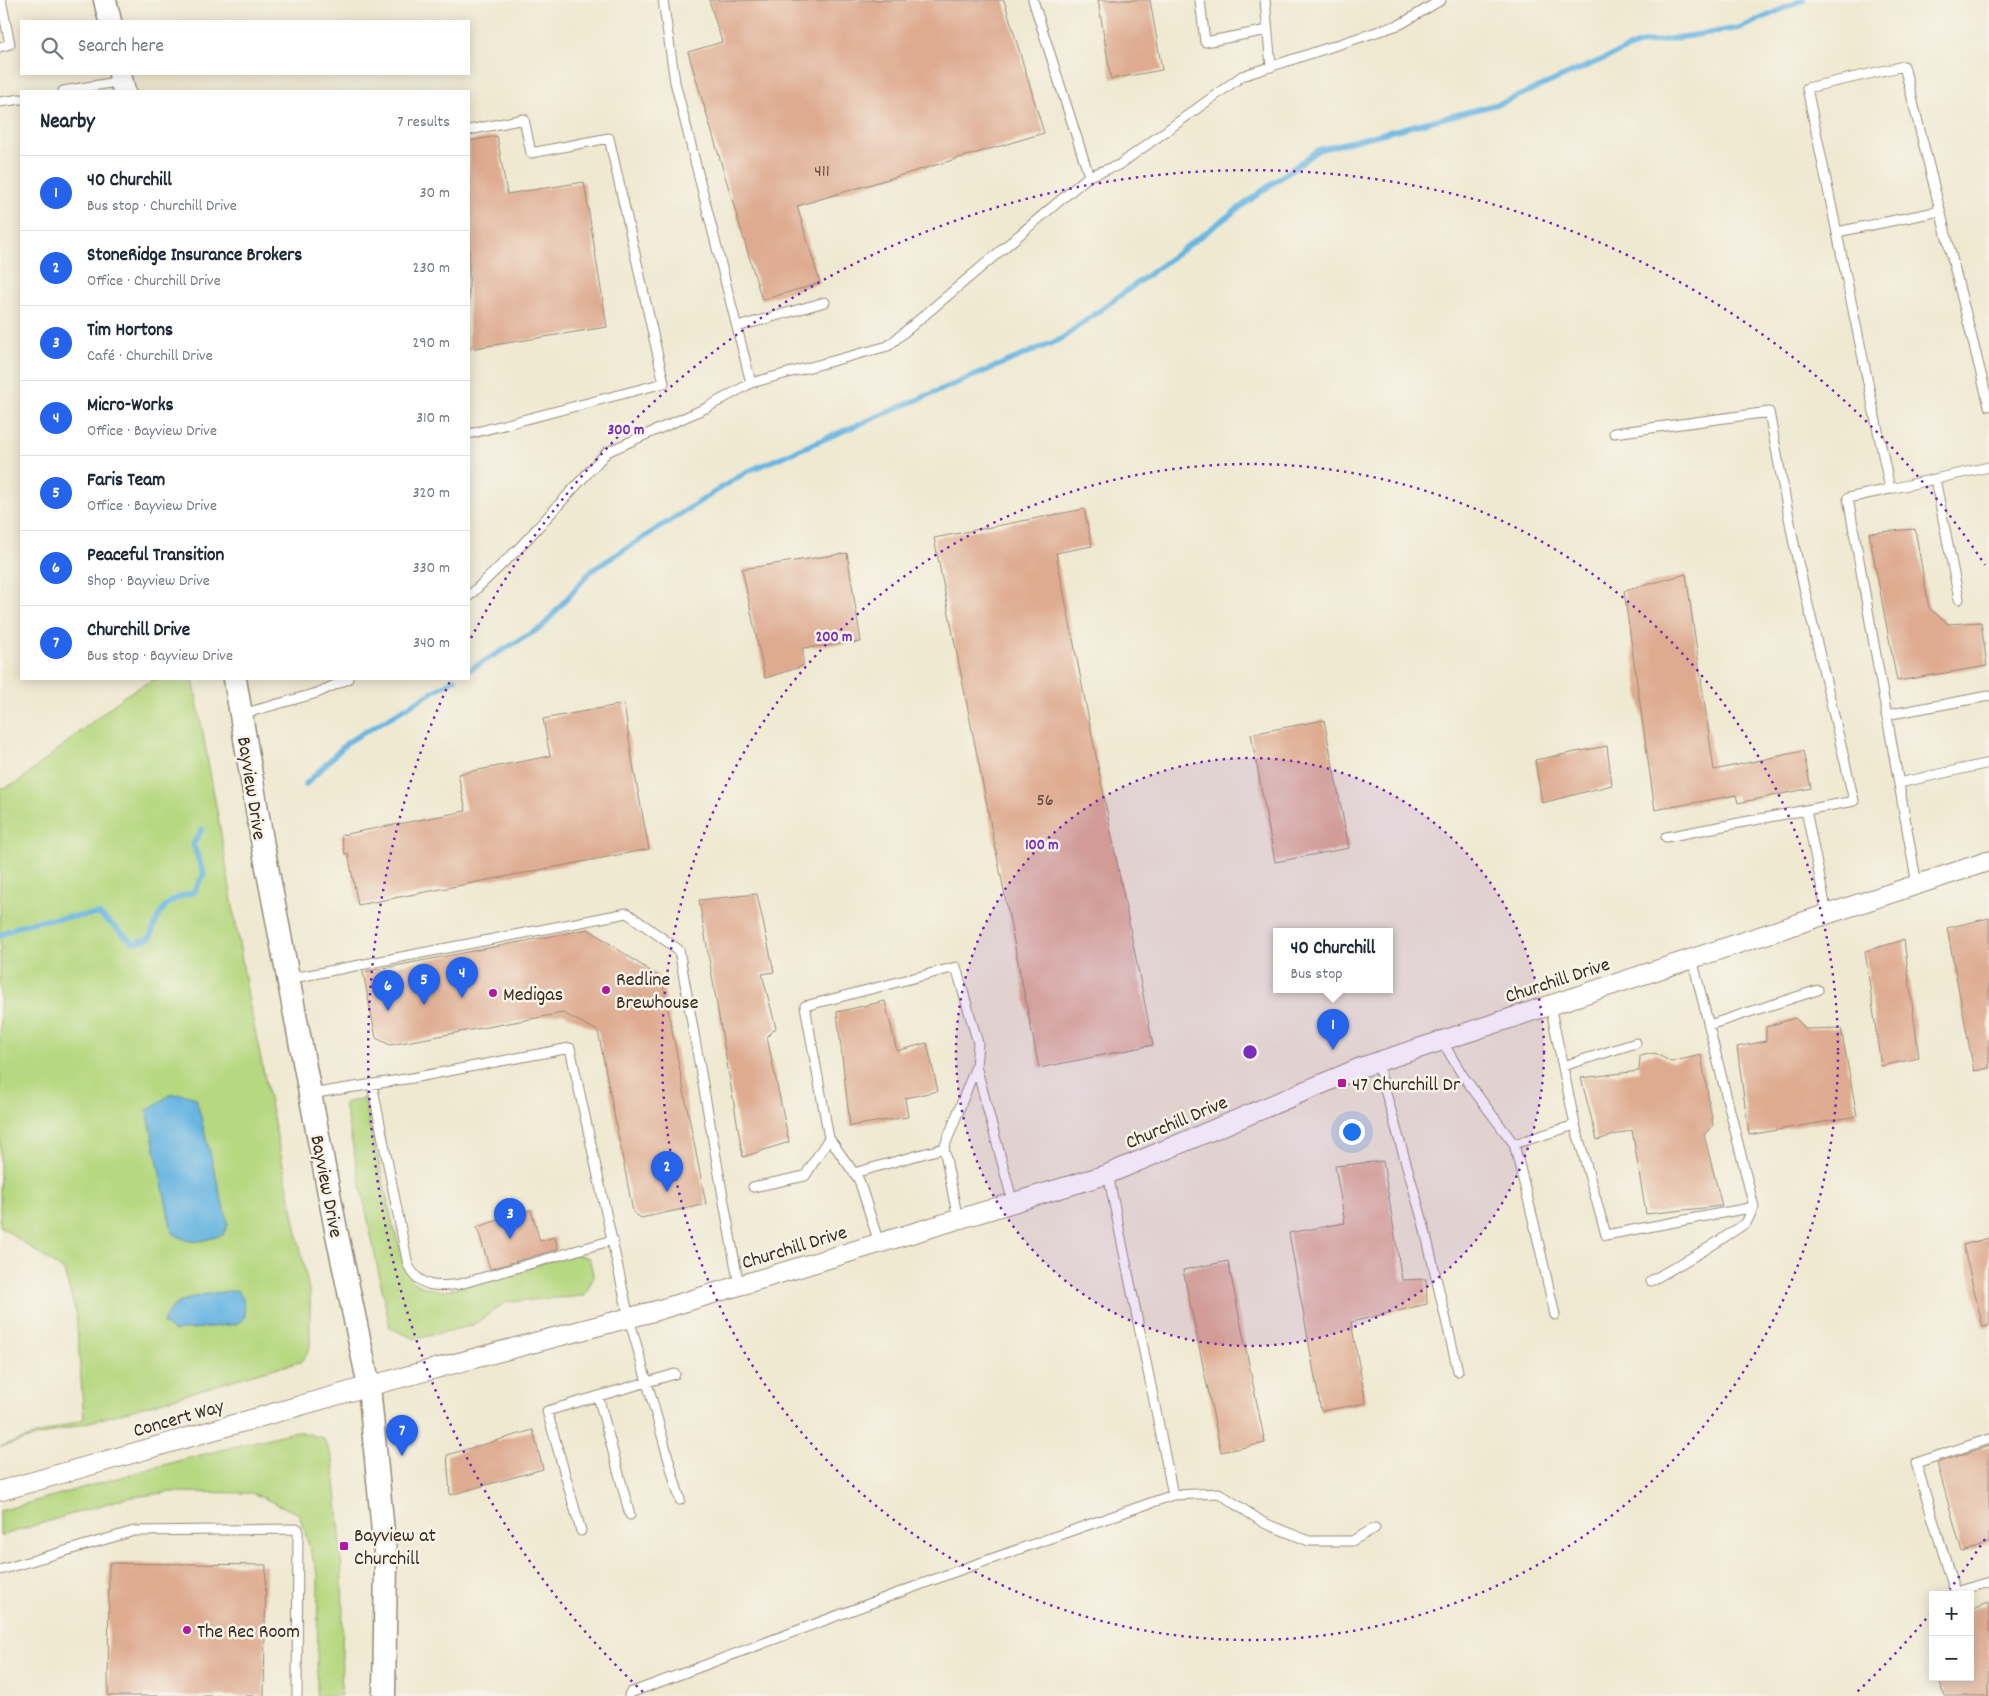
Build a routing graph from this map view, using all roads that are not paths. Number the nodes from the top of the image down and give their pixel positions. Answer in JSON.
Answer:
{"nodes":[{"id":1,"x":1,"y":0,"type":"edge"},
{"id":2,"x":105,"y":0,"type":"edge"},
{"id":3,"x":663,"y":0,"type":"edge"},
{"id":4,"x":1034,"y":0,"type":"edge"},
{"id":5,"x":1200,"y":0,"type":"edge"},
{"id":6,"x":1265,"y":0,"type":"edge"},
{"id":7,"x":1441,"y":0,"type":"edge"},
{"id":8,"x":110,"y":20,"type":"edge"},
{"id":9,"x":1268,"y":30,"type":"junction"},
{"id":10,"x":0,"y":47,"type":"edge"},
{"id":11,"x":1271,"y":67,"type":"junction"},
{"id":12,"x":122,"y":82,"type":"edge"},
{"id":13,"x":70,"y":90,"type":"edge"},
{"id":14,"x":20,"y":98,"type":"edge"},
{"id":15,"x":0,"y":102,"type":"edge"},
{"id":16,"x":470,"y":130,"type":"edge"},
{"id":17,"x":1089,"y":176,"type":"junction"},
{"id":18,"x":1940,"y":211,"type":"junction"},
{"id":19,"x":1837,"y":232,"type":"junction"},
{"id":20,"x":824,"y":302,"type":"dead end"},
{"id":21,"x":737,"y":327,"type":"junction"},
{"id":22,"x":751,"y":383,"type":"junction"},
{"id":23,"x":1989,"y":406,"type":"edge"},
{"id":24,"x":1614,"y":433,"type":"dead end"},
{"id":25,"x":470,"y":434,"type":"edge"},
{"id":26,"x":1989,"y":467,"type":"edge"},
{"id":27,"x":1934,"y":479,"type":"junction"},
{"id":28,"x":1890,"y":489,"type":"junction"},
{"id":29,"x":470,"y":595,"type":"edge"},
{"id":30,"x":1959,"y":599,"type":"dead end"},
{"id":31,"x":235,"y":680,"type":"edge"},
{"id":32,"x":346,"y":680,"type":"edge"},
{"id":33,"x":1989,"y":696,"type":"edge"},
{"id":34,"x":242,"y":714,"type":"junction"},
{"id":35,"x":1886,"y":715,"type":"junction"},
{"id":36,"x":1989,"y":763,"type":"edge"},
{"id":37,"x":1899,"y":783,"type":"junction"},
{"id":38,"x":1806,"y":810,"type":"junction"},
{"id":39,"x":1666,"y":837,"type":"dead end"},
{"id":40,"x":1989,"y":861,"type":"edge"},
{"id":41,"x":1917,"y":885,"type":"junction"},
{"id":42,"x":1827,"y":914,"type":"junction"},
{"id":43,"x":1692,"y":958,"type":"junction"},
{"id":44,"x":288,"y":979,"type":"junction"},
{"id":45,"x":1818,"y":990,"type":"dead end"},
{"id":46,"x":1550,"y":1005,"type":"junction"},
{"id":47,"x":1709,"y":1026,"type":"junction"},
{"id":48,"x":1442,"y":1041,"type":"junction"},
{"id":49,"x":1636,"y":1043,"type":"dead end"},
{"id":50,"x":1377,"y":1062,"type":"junction"},
{"id":51,"x":976,"y":1066,"type":"junction"},
{"id":52,"x":1563,"y":1066,"type":"junction"},
{"id":53,"x":372,"y":1084,"type":"junction"},
{"id":54,"x":310,"y":1094,"type":"junction"},
{"id":55,"x":1575,"y":1126,"type":"junction"},
{"id":56,"x":829,"y":1138,"type":"junction"},
{"id":57,"x":1514,"y":1144,"type":"junction"},
{"id":58,"x":944,"y":1148,"type":"junction"},
{"id":59,"x":854,"y":1172,"type":"junction"},
{"id":60,"x":1108,"y":1174,"type":"junction"},
{"id":61,"x":753,"y":1187,"type":"dead end"},
{"id":62,"x":1013,"y":1203,"type":"junction"},
{"id":63,"x":1754,"y":1208,"type":"junction"},
{"id":64,"x":958,"y":1220,"type":"junction"},
{"id":65,"x":613,"y":1240,"type":"junction"},
{"id":66,"x":879,"y":1243,"type":"junction"},
{"id":67,"x":1651,"y":1281,"type":"dead end"},
{"id":68,"x":739,"y":1286,"type":"junction"},
{"id":69,"x":1555,"y":1315,"type":"dead end"},
{"id":70,"x":629,"y":1318,"type":"junction"},
{"id":71,"x":1458,"y":1371,"type":"dead end"},
{"id":72,"x":675,"y":1374,"type":"dead end"},
{"id":73,"x":647,"y":1382,"type":"junction"},
{"id":74,"x":369,"y":1386,"type":"junction"},
{"id":75,"x":598,"y":1396,"type":"junction"},
{"id":76,"x":1989,"y":1439,"type":"edge"},
{"id":77,"x":0,"y":1491,"type":"edge"},
{"id":78,"x":1173,"y":1495,"type":"junction"},
{"id":79,"x":680,"y":1500,"type":"dead end"},
{"id":80,"x":630,"y":1515,"type":"dead end"},
{"id":81,"x":1375,"y":1528,"type":"dead end"},
{"id":82,"x":581,"y":1531,"type":"dead end"},
{"id":83,"x":0,"y":1570,"type":"edge"},
{"id":84,"x":1989,"y":1582,"type":"edge"},
{"id":85,"x":297,"y":1696,"type":"edge"},
{"id":86,"x":384,"y":1696,"type":"edge"},
{"id":87,"x":629,"y":1696,"type":"edge"}],
"edges":[{"from":1,"to":10,"type":"lane"},
{"from":2,"to":8,"type":"street"},
{"from":3,"to":21,"type":"lane"},
{"from":4,"to":17,"type":"lane"},
{"from":5,"to":9,"type":"lane"},
{"from":6,"to":9,"type":"lane"},
{"from":7,"to":11,"type":"lane"},
{"from":9,"to":11,"type":"lane"},
{"from":11,"to":17,"type":"lane"},
{"from":12,"to":13,"type":"lane"},
{"from":14,"to":15,"type":"lane"},
{"from":16,"to":25,"type":"lane"},
{"from":17,"to":22,"type":"lane"},
{"from":18,"to":19,"type":"lane"},
{"from":18,"to":19,"type":"lane"},
{"from":18,"to":23,"type":"lane"},
{"from":19,"to":28,"type":"lane"},
{"from":20,"to":21,"type":"lane"},
{"from":21,"to":22,"type":"lane"},
{"from":22,"to":29,"type":"lane"},
{"from":24,"to":38,"type":"lane"},
{"from":26,"to":27,"type":"lane"},
{"from":27,"to":28,"type":"lane"},
{"from":27,"to":30,"type":"lane"},
{"from":28,"to":35,"type":"lane"},
{"from":31,"to":34,"type":"street","name":"Bayview Drive"},
{"from":32,"to":34,"type":"lane"},
{"from":33,"to":35,"type":"lane"},
{"from":34,"to":44,"type":"street","name":"Bayview Drive"},
{"from":35,"to":37,"type":"lane"},
{"from":36,"to":37,"type":"lane"},
{"from":37,"to":41,"type":"lane"},
{"from":38,"to":39,"type":"lane"},
{"from":38,"to":42,"type":"lane"},
{"from":40,"to":41,"type":"street","name":"Churchill Drive"},
{"from":41,"to":42,"type":"street","name":"Churchill Drive"},
{"from":42,"to":43,"type":"street","name":"Churchill Drive"},
{"from":43,"to":46,"type":"street","name":"Churchill Drive"},
{"from":43,"to":47,"type":"lane"},
{"from":44,"to":54,"type":"street","name":"Bayview Drive"},
{"from":44,"to":68,"type":"lane"},
{"from":45,"to":47,"type":"lane"},
{"from":46,"to":48,"type":"street","name":"Churchill Drive"},
{"from":46,"to":52,"type":"lane"},
{"from":47,"to":63,"type":"lane"},
{"from":48,"to":50,"type":"street","name":"Churchill Drive"},
{"from":48,"to":57,"type":"lane"},
{"from":49,"to":52,"type":"lane"},
{"from":50,"to":60,"type":"street","name":"Churchill Drive"},
{"from":50,"to":71,"type":"lane"},
{"from":51,"to":56,"type":"lane"},
{"from":51,"to":58,"type":"lane"},
{"from":51,"to":62,"type":"lane"},
{"from":52,"to":55,"type":"lane"},
{"from":53,"to":54,"type":"lane"},
{"from":53,"to":65,"type":"lane"},
{"from":53,"to":65,"type":"lane"},
{"from":54,"to":74,"type":"street","name":"Bayview Drive"},
{"from":55,"to":57,"type":"lane"},
{"from":55,"to":63,"type":"lane"},
{"from":56,"to":59,"type":"lane"},
{"from":56,"to":61,"type":"lane"},
{"from":57,"to":69,"type":"lane"},
{"from":58,"to":59,"type":"lane"},
{"from":58,"to":64,"type":"lane"},
{"from":59,"to":66,"type":"lane"},
{"from":60,"to":62,"type":"street","name":"Churchill Drive"},
{"from":60,"to":78,"type":"lane"},
{"from":62,"to":64,"type":"street","name":"Churchill Drive"},
{"from":63,"to":67,"type":"lane"},
{"from":64,"to":66,"type":"street","name":"Churchill Drive"},
{"from":65,"to":70,"type":"lane"},
{"from":66,"to":68,"type":"street","name":"Churchill Drive"},
{"from":68,"to":70,"type":"street","name":"Churchill Drive"},
{"from":70,"to":73,"type":"lane"},
{"from":70,"to":74,"type":"street","name":"Churchill Drive"},
{"from":72,"to":73,"type":"lane"},
{"from":73,"to":75,"type":"lane"},
{"from":73,"to":79,"type":"lane"},
{"from":74,"to":77,"type":"street","name":"Concert Way"},
{"from":74,"to":86,"type":"street","name":"Bayview Drive"},
{"from":75,"to":80,"type":"lane"},
{"from":75,"to":82,"type":"lane"},
{"from":76,"to":84,"type":"lane"},
{"from":78,"to":81,"type":"lane"},
{"from":78,"to":87,"type":"lane"},
{"from":83,"to":85,"type":"lane"}]}
